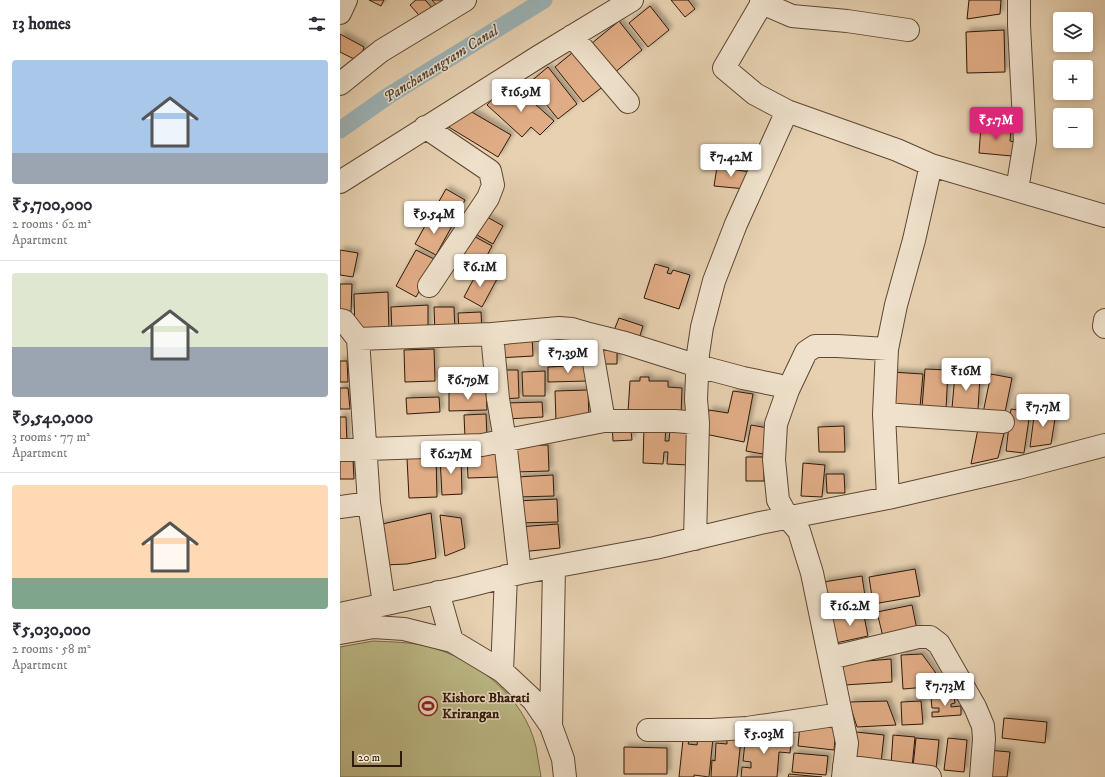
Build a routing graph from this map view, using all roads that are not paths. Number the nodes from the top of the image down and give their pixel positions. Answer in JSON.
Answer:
{"nodes":[{"id":1,"x":346,"y":0,"type":"edge"},
{"id":2,"x":465,"y":0,"type":"edge"},
{"id":3,"x":632,"y":0,"type":"edge"},
{"id":4,"x":1019,"y":0,"type":"edge"},
{"id":5,"x":762,"y":2,"type":"edge"},
{"id":6,"x":340,"y":13,"type":"edge"},
{"id":7,"x":908,"y":30,"type":"dead end"},
{"id":8,"x":572,"y":36,"type":"junction"},
{"id":9,"x":340,"y":84,"type":"edge"},
{"id":10,"x":628,"y":102,"type":"dead end"},
{"id":11,"x":787,"y":111,"type":"junction"},
{"id":12,"x":425,"y":127,"type":"junction"},
{"id":13,"x":931,"y":165,"type":"junction"},
{"id":14,"x":340,"y":182,"type":"edge"},
{"id":15,"x":1017,"y":190,"type":"junction"},
{"id":16,"x":1105,"y":216,"type":"edge"},
{"id":17,"x":429,"y":286,"type":"dead end"},
{"id":18,"x":340,"y":320,"type":"edge"},
{"id":19,"x":1105,"y":320,"type":"edge"},
{"id":20,"x":1105,"y":327,"type":"edge"},
{"id":21,"x":492,"y":334,"type":"junction"},
{"id":22,"x":589,"y":334,"type":"junction"},
{"id":23,"x":358,"y":339,"type":"junction"},
{"id":24,"x":887,"y":349,"type":"junction"},
{"id":25,"x":698,"y":366,"type":"junction"},
{"id":26,"x":788,"y":390,"type":"junction"},
{"id":27,"x":884,"y":414,"type":"junction"},
{"id":28,"x":604,"y":421,"type":"junction"},
{"id":29,"x":1003,"y":422,"type":"dead end"},
{"id":30,"x":698,"y":423,"type":"junction"},
{"id":31,"x":505,"y":440,"type":"junction"},
{"id":32,"x":1105,"y":446,"type":"edge"},
{"id":33,"x":366,"y":448,"type":"junction"},
{"id":34,"x":340,"y":450,"type":"edge"},
{"id":35,"x":888,"y":498,"type":"junction"},
{"id":36,"x":369,"y":503,"type":"junction"},
{"id":37,"x":340,"y":507,"type":"edge"},
{"id":38,"x":788,"y":518,"type":"junction"},
{"id":39,"x":695,"y":539,"type":"junction"},
{"id":40,"x":554,"y":567,"type":"junction"},
{"id":41,"x":513,"y":574,"type":"junction"},
{"id":42,"x":438,"y":592,"type":"junction"},
{"id":43,"x":384,"y":604,"type":"junction"},
{"id":44,"x":340,"y":614,"type":"edge"},
{"id":45,"x":340,"y":633,"type":"edge"},
{"id":46,"x":452,"y":641,"type":"junction"},
{"id":47,"x":830,"y":658,"type":"junction"},
{"id":48,"x":502,"y":671,"type":"junction"},
{"id":49,"x":841,"y":714,"type":"junction"},
{"id":50,"x":551,"y":726,"type":"junction"},
{"id":51,"x":648,"y":730,"type":"dead end"},
{"id":52,"x":844,"y":772,"type":"edge"},
{"id":53,"x":565,"y":777,"type":"edge"},
{"id":54,"x":930,"y":777,"type":"edge"},
{"id":55,"x":981,"y":777,"type":"edge"}],
"edges":[{"from":1,"to":6,"type":"street"},
{"from":2,"to":9,"type":"street"},
{"from":3,"to":8,"type":"street"},
{"from":4,"to":15,"type":"street"},
{"from":5,"to":7,"type":"street"},
{"from":5,"to":11,"type":"street"},
{"from":8,"to":10,"type":"street"},
{"from":8,"to":12,"type":"street"},
{"from":11,"to":13,"type":"street"},
{"from":11,"to":25,"type":"street"},
{"from":12,"to":14,"type":"street"},
{"from":12,"to":17,"type":"street"},
{"from":13,"to":15,"type":"street"},
{"from":13,"to":24,"type":"street"},
{"from":15,"to":16,"type":"street"},
{"from":18,"to":23,"type":"street"},
{"from":19,"to":20,"type":"street"},
{"from":21,"to":22,"type":"street"},
{"from":21,"to":23,"type":"street"},
{"from":21,"to":31,"type":"street"},
{"from":22,"to":25,"type":"street"},
{"from":22,"to":28,"type":"street"},
{"from":23,"to":33,"type":"street"},
{"from":24,"to":26,"type":"street"},
{"from":24,"to":27,"type":"street"},
{"from":25,"to":26,"type":"street"},
{"from":25,"to":30,"type":"street"},
{"from":26,"to":38,"type":"street"},
{"from":27,"to":29,"type":"street"},
{"from":27,"to":35,"type":"street"},
{"from":28,"to":30,"type":"street"},
{"from":28,"to":31,"type":"street"},
{"from":30,"to":39,"type":"street"},
{"from":31,"to":33,"type":"street"},
{"from":31,"to":41,"type":"street"},
{"from":32,"to":35,"type":"street"},
{"from":33,"to":34,"type":"street"},
{"from":33,"to":36,"type":"street"},
{"from":35,"to":38,"type":"street"},
{"from":36,"to":37,"type":"street"},
{"from":36,"to":43,"type":"street"},
{"from":38,"to":39,"type":"street"},
{"from":38,"to":47,"type":"street"},
{"from":39,"to":40,"type":"street"},
{"from":40,"to":41,"type":"street"},
{"from":40,"to":50,"type":"street"},
{"from":41,"to":42,"type":"street"},
{"from":41,"to":48,"type":"street"},
{"from":42,"to":43,"type":"street"},
{"from":42,"to":46,"type":"street"},
{"from":43,"to":44,"type":"street"},
{"from":45,"to":46,"type":"street"},
{"from":46,"to":48,"type":"street"},
{"from":47,"to":49,"type":"street"},
{"from":47,"to":55,"type":"street"},
{"from":48,"to":50,"type":"street"},
{"from":49,"to":51,"type":"street"},
{"from":49,"to":52,"type":"street"},
{"from":50,"to":53,"type":"street"},
{"from":52,"to":54,"type":"street"}]}
